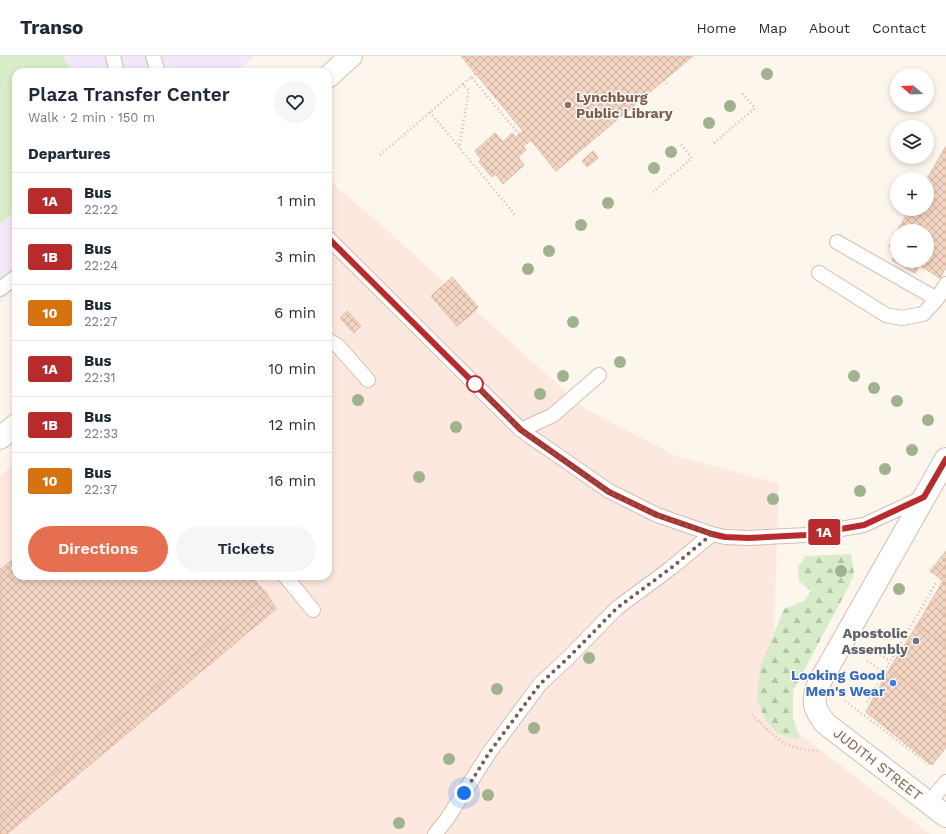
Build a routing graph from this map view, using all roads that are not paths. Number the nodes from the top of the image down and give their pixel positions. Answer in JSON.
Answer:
{"nodes":[{"id":1,"x":113,"y":56,"type":"edge"},
{"id":2,"x":153,"y":56,"type":"edge"},
{"id":3,"x":351,"y":56,"type":"edge"},
{"id":4,"x":116,"y":68,"type":"edge"},
{"id":5,"x":157,"y":68,"type":"edge"},
{"id":6,"x":332,"y":73,"type":"edge"},
{"id":7,"x":332,"y":242,"type":"edge"},
{"id":8,"x":837,"y":242,"type":"dead end"},
{"id":9,"x":819,"y":273,"type":"dead end"},
{"id":10,"x":12,"y":280,"type":"edge"},
{"id":11,"x":946,"y":284,"type":"edge"},
{"id":12,"x":0,"y":289,"type":"edge"},
{"id":13,"x":937,"y":299,"type":"junction"},
{"id":14,"x":332,"y":342,"type":"edge"},
{"id":15,"x":599,"y":375,"type":"dead end"},
{"id":16,"x":368,"y":380,"type":"dead end"},
{"id":17,"x":12,"y":428,"type":"edge"},
{"id":18,"x":521,"y":430,"type":"junction"},
{"id":19,"x":0,"y":438,"type":"edge"},
{"id":20,"x":946,"y":459,"type":"edge"},
{"id":21,"x":924,"y":497,"type":"junction"},
{"id":22,"x":712,"y":534,"type":"junction"},
{"id":23,"x":288,"y":580,"type":"edge"},
{"id":24,"x":313,"y":610,"type":"dead end"},
{"id":25,"x":946,"y":782,"type":"edge"},
{"id":26,"x":929,"y":803,"type":"junction"},
{"id":27,"x":946,"y":816,"type":"edge"},
{"id":28,"x":436,"y":834,"type":"edge"}],
"edges":[{"from":1,"to":4,"type":"lane"},
{"from":2,"to":5,"type":"lane"},
{"from":3,"to":6,"type":"street"},
{"from":7,"to":18,"type":"lane"},
{"from":8,"to":13,"type":"lane"},
{"from":9,"to":13,"type":"lane"},
{"from":10,"to":12,"type":"lane"},
{"from":11,"to":13,"type":"lane"},
{"from":14,"to":16,"type":"lane"},
{"from":15,"to":18,"type":"lane"},
{"from":17,"to":19,"type":"street"},
{"from":18,"to":22,"type":"lane"},
{"from":20,"to":21,"type":"street"},
{"from":21,"to":22,"type":"lane"},
{"from":21,"to":26,"type":"street","name":"JUDITH STREET"},
{"from":22,"to":28,"type":"lane"},
{"from":23,"to":24,"type":"lane"},
{"from":25,"to":26,"type":"lane"},
{"from":26,"to":27,"type":"street","name":"JUDITH STREET"}]}
